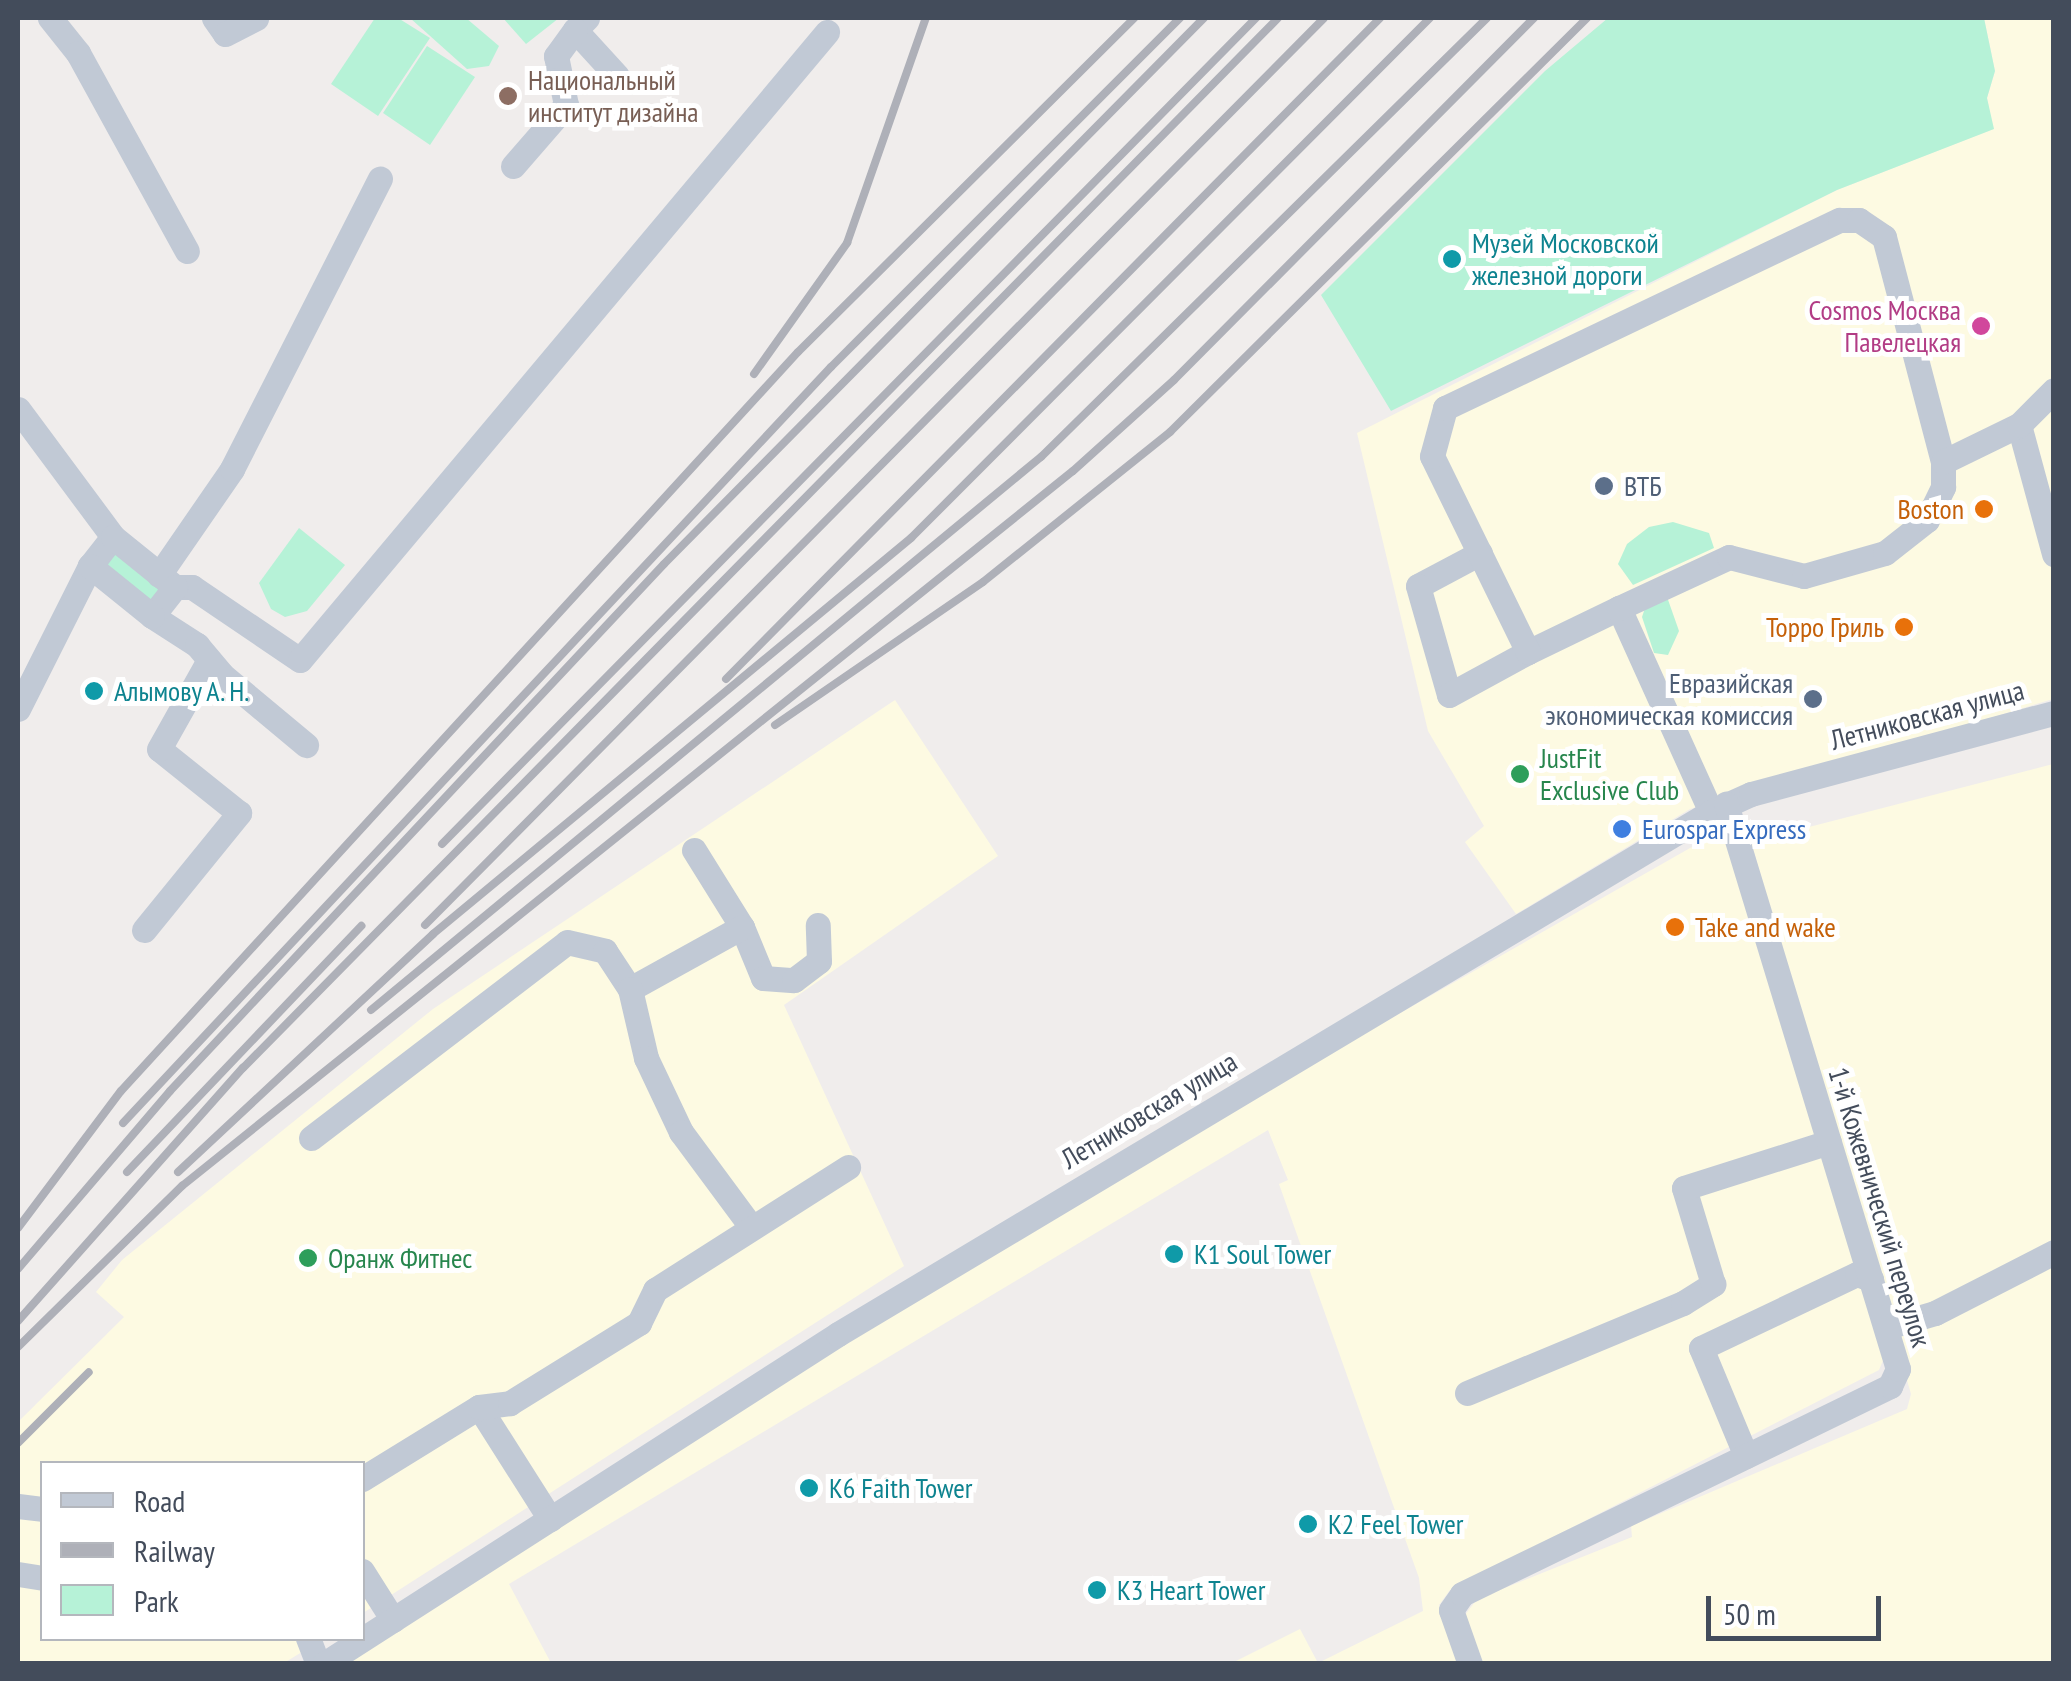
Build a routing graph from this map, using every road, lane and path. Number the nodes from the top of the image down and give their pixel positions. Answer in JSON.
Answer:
{"nodes":[{"id":1,"x":50,"y":18,"type":"edge"},
{"id":2,"x":214,"y":18,"type":"edge"},
{"id":3,"x":256,"y":18,"type":"edge"},
{"id":4,"x":581,"y":24,"type":"edge"},
{"id":5,"x":827,"y":32,"type":"dead end"},
{"id":6,"x":617,"y":76,"type":"dead end"},
{"id":7,"x":513,"y":166,"type":"dead end"},
{"id":8,"x":380,"y":179,"type":"dead end"},
{"id":9,"x":187,"y":250,"type":"dead end"},
{"id":10,"x":2054,"y":390,"type":"edge"},
{"id":11,"x":18,"y":409,"type":"edge"},
{"id":12,"x":2018,"y":425,"type":"junction"},
{"id":13,"x":1943,"y":462,"type":"junction"},
{"id":14,"x":113,"y":537,"type":"junction"},
{"id":15,"x":1480,"y":552,"type":"junction"},
{"id":16,"x":2054,"y":554,"type":"edge"},
{"id":17,"x":90,"y":566,"type":"junction"},
{"id":18,"x":167,"y":581,"type":"junction"},
{"id":19,"x":1619,"y":608,"type":"junction"},
{"id":20,"x":152,"y":616,"type":"junction"},
{"id":21,"x":1528,"y":652,"type":"junction"},
{"id":22,"x":209,"y":660,"type":"junction"},
{"id":23,"x":18,"y":709,"type":"edge"},
{"id":24,"x":2054,"y":712,"type":"edge"},
{"id":25,"x":306,"y":745,"type":"dead end"},
{"id":26,"x":1719,"y":808,"type":"junction"},
{"id":27,"x":694,"y":850,"type":"dead end"},
{"id":28,"x":818,"y":925,"type":"dead end"},
{"id":29,"x":742,"y":928,"type":"junction"},
{"id":30,"x":144,"y":930,"type":"dead end"},
{"id":31,"x":630,"y":989,"type":"junction"},
{"id":32,"x":311,"y":1138,"type":"dead end"},
{"id":33,"x":1829,"y":1142,"type":"junction"},
{"id":34,"x":848,"y":1168,"type":"dead end"},
{"id":35,"x":752,"y":1228,"type":"junction"},
{"id":36,"x":2054,"y":1252,"type":"edge"},
{"id":37,"x":1870,"y":1279,"type":"junction"},
{"id":38,"x":1886,"y":1327,"type":"junction"},
{"id":39,"x":1467,"y":1393,"type":"dead end"},
{"id":40,"x":479,"y":1407,"type":"junction"},
{"id":41,"x":1746,"y":1456,"type":"junction"},
{"id":42,"x":365,"y":1477,"type":"edge"},
{"id":43,"x":550,"y":1519,"type":"junction"},
{"id":44,"x":365,"y":1575,"type":"edge"},
{"id":45,"x":394,"y":1620,"type":"junction"},
{"id":46,"x":365,"y":1637,"type":"edge"},
{"id":47,"x":310,"y":1641,"type":"edge"},
{"id":48,"x":359,"y":1641,"type":"edge"},
{"id":49,"x":321,"y":1664,"type":"edge"},
{"id":50,"x":1470,"y":1664,"type":"edge"}],
"edges":[{"from":1,"to":9,"type":"street"},
{"from":2,"to":3,"type":"street"},
{"from":4,"to":6,"type":"street"},
{"from":4,"to":7,"type":"street"},
{"from":5,"to":18,"type":"street"},
{"from":8,"to":18,"type":"street"},
{"from":10,"to":12,"type":"street"},
{"from":11,"to":14,"type":"street"},
{"from":12,"to":13,"type":"street"},
{"from":12,"to":16,"type":"street"},
{"from":13,"to":15,"type":"street"},
{"from":13,"to":19,"type":"street"},
{"from":14,"to":17,"type":"street"},
{"from":14,"to":18,"type":"street"},
{"from":15,"to":21,"type":"street"},
{"from":15,"to":21,"type":"street"},
{"from":17,"to":20,"type":"street"},
{"from":17,"to":23,"type":"street"},
{"from":18,"to":20,"type":"street"},
{"from":19,"to":21,"type":"street"},
{"from":19,"to":26,"type":"street","name":"1-й Кожевнический переулок"},
{"from":20,"to":22,"type":"street"},
{"from":22,"to":25,"type":"street"},
{"from":22,"to":30,"type":"street"},
{"from":24,"to":26,"type":"street","name":"Летниковская улица"},
{"from":26,"to":33,"type":"street","name":"1-й Кожевнический переулок"},
{"from":26,"to":43,"type":"street","name":"Летниковская улица"},
{"from":27,"to":29,"type":"street"},
{"from":28,"to":29,"type":"street"},
{"from":29,"to":31,"type":"street"},
{"from":31,"to":32,"type":"street"},
{"from":31,"to":35,"type":"street"},
{"from":33,"to":37,"type":"street","name":"1-й Кожевнический переулок"},
{"from":33,"to":39,"type":"street"},
{"from":34,"to":35,"type":"street"},
{"from":35,"to":40,"type":"street"},
{"from":36,"to":38,"type":"street"},
{"from":37,"to":38,"type":"street","name":"1-й Кожевнический переулок"},
{"from":37,"to":41,"type":"street"},
{"from":38,"to":41,"type":"street","name":"1-й Кожевнический переулок"},
{"from":40,"to":42,"type":"street"},
{"from":40,"to":43,"type":"street"},
{"from":41,"to":50,"type":"street","name":"1-й Кожевнический переулок"},
{"from":43,"to":45,"type":"street","name":"Летниковская улица"},
{"from":44,"to":45,"type":"street"},
{"from":45,"to":46,"type":"street","name":"Летниковская улица"},
{"from":47,"to":49,"type":"street"},
{"from":48,"to":49,"type":"street","name":"Летниковская улица"}]}
